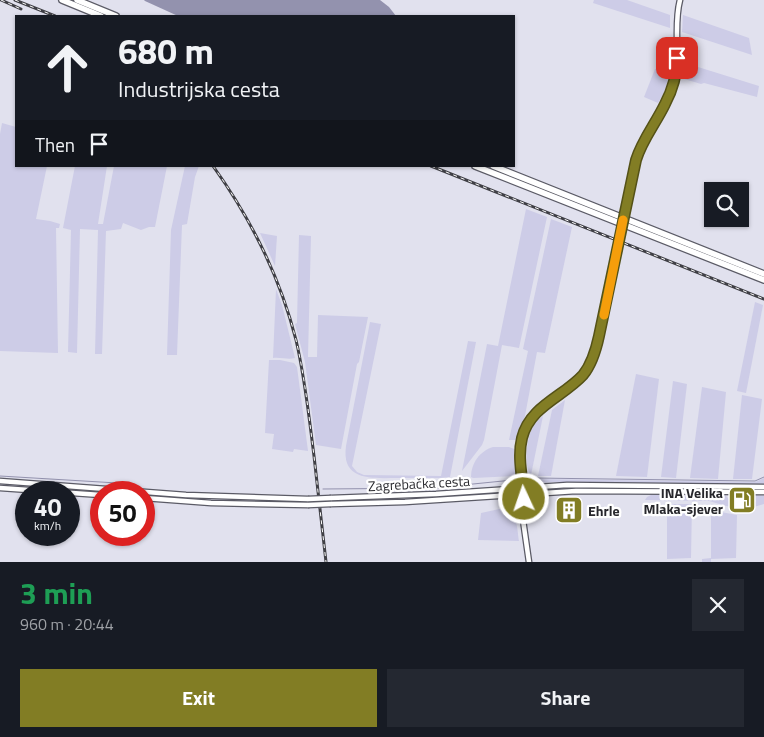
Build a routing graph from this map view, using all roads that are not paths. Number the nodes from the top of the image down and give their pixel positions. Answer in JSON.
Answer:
{"nodes":[{"id":1,"x":62,"y":0,"type":"edge"},
{"id":2,"x":78,"y":0,"type":"edge"},
{"id":3,"x":680,"y":0,"type":"edge"},
{"id":4,"x":99,"y":15,"type":"edge"},
{"id":5,"x":114,"y":15,"type":"edge"},
{"id":6,"x":478,"y":167,"type":"edge"},
{"id":7,"x":495,"y":167,"type":"edge"},
{"id":8,"x":764,"y":274,"type":"edge"},
{"id":9,"x":764,"y":280,"type":"edge"},
{"id":10,"x":520,"y":466,"type":"junction"},
{"id":11,"x":522,"y":474,"type":"junction"},
{"id":12,"x":0,"y":481,"type":"edge"},
{"id":13,"x":541,"y":486,"type":"junction"},
{"id":14,"x":764,"y":487,"type":"edge"},
{"id":15,"x":0,"y":488,"type":"edge"},
{"id":16,"x":521,"y":488,"type":"junction"},
{"id":17,"x":764,"y":492,"type":"edge"},
{"id":18,"x":90,"y":494,"type":"edge"},
{"id":19,"x":521,"y":494,"type":"junction"},
{"id":20,"x":503,"y":495,"type":"junction"},
{"id":21,"x":155,"y":499,"type":"edge"},
{"id":22,"x":521,"y":511,"type":"junction"},
{"id":23,"x":523,"y":520,"type":"junction"},
{"id":24,"x":529,"y":562,"type":"edge"}],
"edges":[{"from":1,"to":4,"type":"highway"},
{"from":2,"to":5,"type":"highway"},
{"from":3,"to":10,"type":"main road","bridge":true},
{"from":6,"to":9,"type":"highway"},
{"from":7,"to":8,"type":"highway"},
{"from":10,"to":11,"type":"main road"},
{"from":10,"to":16,"type":"main road"},
{"from":11,"to":13,"type":"main road"},
{"from":11,"to":16,"type":"main road"},
{"from":12,"to":16,"type":"main road","name":"Zagrebačka cesta","bridge":true},
{"from":13,"to":14,"type":"main road","name":"Zagrebačka cesta"},
{"from":13,"to":16,"type":"main road","name":"Zagrebačka cesta"},
{"from":15,"to":18,"type":"main road"},
{"from":16,"to":19,"type":"main road"},
{"from":17,"to":19,"type":"main road","name":"Zagrebačka cesta"},
{"from":19,"to":20,"type":"main road","name":"Zagrebačka cesta"},
{"from":19,"to":22,"type":"main road"},
{"from":19,"to":23,"type":"main road"},
{"from":20,"to":21,"type":"main road","name":"Zagrebačka cesta","bridge":true},
{"from":20,"to":22,"type":"main road"},
{"from":22,"to":23,"type":"main road"},
{"from":23,"to":24,"type":"main road"}]}
